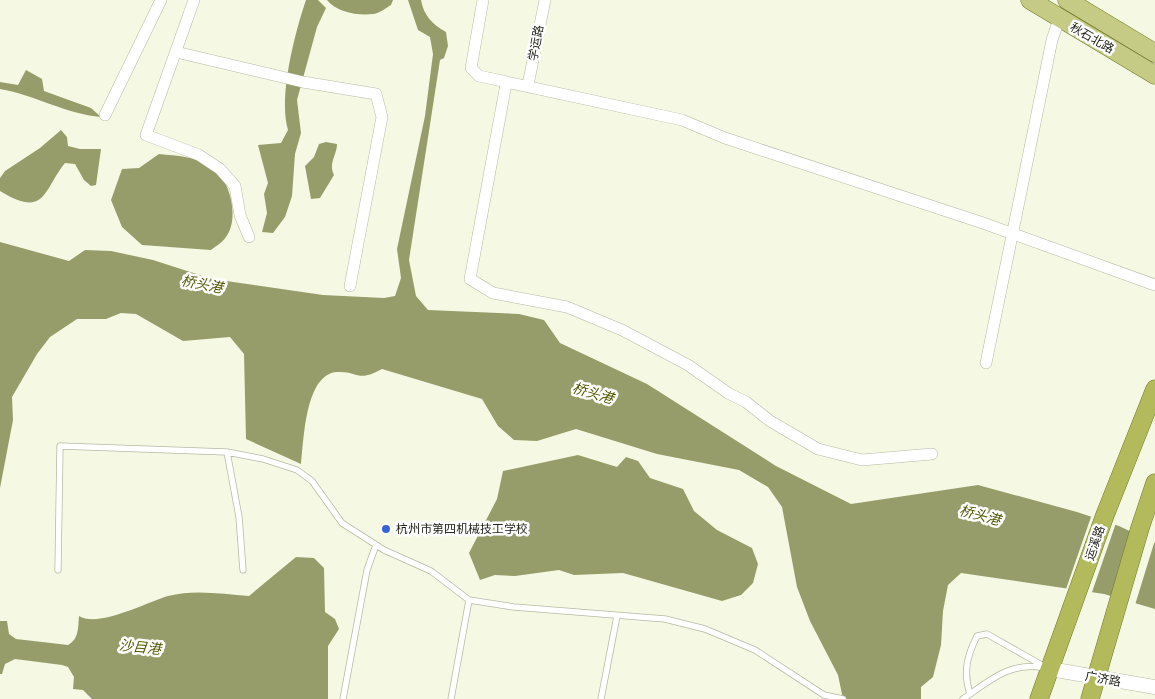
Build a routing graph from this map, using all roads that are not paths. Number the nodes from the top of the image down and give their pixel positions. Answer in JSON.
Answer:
{"nodes":[{"id":1,"x":161,"y":0,"type":"edge"},
{"id":2,"x":194,"y":0,"type":"edge"},
{"id":3,"x":483,"y":0,"type":"edge"},
{"id":4,"x":545,"y":0,"type":"edge"},
{"id":5,"x":1030,"y":0,"type":"edge"},
{"id":6,"x":1067,"y":0,"type":"edge"},
{"id":7,"x":1059,"y":19,"type":"junction"},
{"id":8,"x":176,"y":52,"type":"junction"},
{"id":9,"x":1155,"y":53,"type":"edge"},
{"id":10,"x":1155,"y":75,"type":"edge"},
{"id":11,"x":506,"y":84,"type":"junction"},
{"id":12,"x":528,"y":85,"type":"junction"},
{"id":13,"x":105,"y":115,"type":"dead end"},
{"id":14,"x":1012,"y":235,"type":"junction"},
{"id":15,"x":249,"y":236,"type":"dead end"},
{"id":16,"x":1155,"y":285,"type":"edge"},
{"id":17,"x":350,"y":286,"type":"dead end"},
{"id":18,"x":986,"y":363,"type":"dead end"},
{"id":19,"x":1155,"y":389,"type":"edge"},
{"id":20,"x":228,"y":452,"type":"junction"},
{"id":21,"x":932,"y":454,"type":"dead end"},
{"id":22,"x":1155,"y":482,"type":"edge"},
{"id":23,"x":376,"y":545,"type":"junction"},
{"id":24,"x":58,"y":570,"type":"dead end"},
{"id":25,"x":243,"y":570,"type":"dead end"},
{"id":26,"x":469,"y":600,"type":"junction"},
{"id":27,"x":617,"y":616,"type":"junction"},
{"id":28,"x":1050,"y":669,"type":"junction"},
{"id":29,"x":1096,"y":678,"type":"junction"},
{"id":30,"x":1155,"y":687,"type":"edge"},
{"id":31,"x":970,"y":694,"type":"junction"},
{"id":32,"x":824,"y":697,"type":"edge"},
{"id":33,"x":343,"y":699,"type":"edge"},
{"id":34,"x":451,"y":699,"type":"edge"},
{"id":35,"x":601,"y":699,"type":"edge"},
{"id":36,"x":844,"y":699,"type":"edge"},
{"id":37,"x":963,"y":699,"type":"edge"},
{"id":38,"x":1040,"y":699,"type":"edge"},
{"id":39,"x":1090,"y":699,"type":"edge"}],
"edges":[{"from":1,"to":13,"type":"street"},
{"from":2,"to":8,"type":"street"},
{"from":3,"to":11,"type":"street"},
{"from":4,"to":12,"type":"street","name":"学运路"},
{"from":5,"to":7,"type":"main road","name":"秋石北路"},
{"from":6,"to":9,"type":"main road","name":"秋石北路"},
{"from":7,"to":10,"type":"main road","name":"秋石北路"},
{"from":7,"to":14,"type":"street"},
{"from":8,"to":15,"type":"street"},
{"from":8,"to":17,"type":"street"},
{"from":11,"to":12,"type":"street"},
{"from":11,"to":21,"type":"street"},
{"from":12,"to":14,"type":"street"},
{"from":14,"to":16,"type":"street"},
{"from":14,"to":18,"type":"street"},
{"from":19,"to":28,"type":"highway","name":"运溪路"},
{"from":20,"to":23,"type":"lane"},
{"from":20,"to":24,"type":"lane"},
{"from":20,"to":25,"type":"lane"},
{"from":22,"to":29,"type":"highway"},
{"from":23,"to":26,"type":"lane"},
{"from":23,"to":33,"type":"lane"},
{"from":26,"to":27,"type":"lane"},
{"from":26,"to":34,"type":"lane"},
{"from":27,"to":32,"type":"lane"},
{"from":27,"to":35,"type":"lane"},
{"from":28,"to":29,"type":"street","name":"广济路"},
{"from":28,"to":31,"type":"lane"},
{"from":28,"to":31,"type":"lane"},
{"from":28,"to":38,"type":"highway","name":"运溪路"},
{"from":29,"to":30,"type":"street","name":"广济路"},
{"from":29,"to":39,"type":"highway"},
{"from":31,"to":37,"type":"lane"},
{"from":32,"to":36,"type":"lane"}]}
